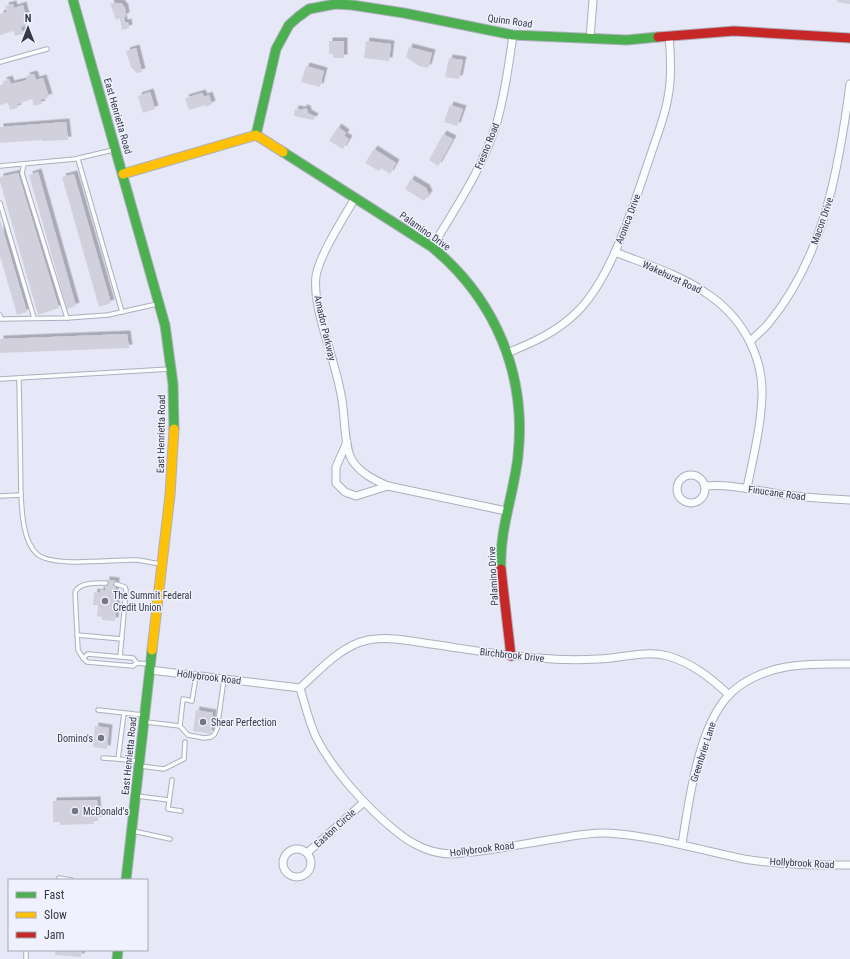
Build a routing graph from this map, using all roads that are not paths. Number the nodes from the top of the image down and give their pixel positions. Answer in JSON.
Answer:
{"nodes":[{"id":1,"x":73,"y":0,"type":"edge"},
{"id":2,"x":593,"y":0,"type":"edge"},
{"id":3,"x":513,"y":35,"type":"junction"},
{"id":4,"x":669,"y":36,"type":"junction"},
{"id":5,"x":850,"y":38,"type":"edge"},
{"id":6,"x":590,"y":39,"type":"junction"},
{"id":7,"x":47,"y":49,"type":"dead end"},
{"id":8,"x":0,"y":62,"type":"edge"},
{"id":9,"x":850,"y":84,"type":"edge"},
{"id":10,"x":256,"y":135,"type":"junction"},
{"id":11,"x":116,"y":149,"type":"junction"},
{"id":12,"x":78,"y":159,"type":"junction"},
{"id":13,"x":24,"y":164,"type":"junction"},
{"id":14,"x":0,"y":166,"type":"edge"},
{"id":15,"x":123,"y":174,"type":"junction"},
{"id":16,"x":355,"y":198,"type":"junction"},
{"id":17,"x":0,"y":203,"type":"edge"},
{"id":18,"x":432,"y":247,"type":"junction"},
{"id":19,"x":615,"y":252,"type":"junction"},
{"id":20,"x":159,"y":303,"type":"junction"},
{"id":21,"x":122,"y":312,"type":"junction"},
{"id":22,"x":0,"y":315,"type":"edge"},
{"id":23,"x":34,"y":318,"type":"junction"},
{"id":24,"x":67,"y":318,"type":"junction"},
{"id":25,"x":751,"y":341,"type":"junction"},
{"id":26,"x":507,"y":353,"type":"junction"},
{"id":27,"x":172,"y":368,"type":"junction"},
{"id":28,"x":0,"y":379,"type":"edge"},
{"id":29,"x":19,"y":379,"type":"junction"},
{"id":30,"x":347,"y":442,"type":"junction"},
{"id":31,"x":388,"y":486,"type":"junction"},
{"id":32,"x":705,"y":486,"type":"junction"},
{"id":33,"x":746,"y":488,"type":"junction"},
{"id":34,"x":21,"y":495,"type":"junction"},
{"id":35,"x":0,"y":496,"type":"edge"},
{"id":36,"x":850,"y":500,"type":"edge"},
{"id":37,"x":506,"y":511,"type":"junction"},
{"id":38,"x":162,"y":564,"type":"junction"},
{"id":39,"x":106,"y":583,"type":"dead end"},
{"id":40,"x":116,"y":584,"type":"dead end"},
{"id":41,"x":77,"y":635,"type":"junction"},
{"id":42,"x":122,"y":639,"type":"junction"},
{"id":43,"x":120,"y":656,"type":"junction"},
{"id":44,"x":511,"y":656,"type":"junction"},
{"id":45,"x":83,"y":658,"type":"junction"},
{"id":46,"x":137,"y":663,"type":"junction"},
{"id":47,"x":850,"y":664,"type":"edge"},
{"id":48,"x":150,"y":667,"type":"junction"},
{"id":49,"x":196,"y":676,"type":"junction"},
{"id":50,"x":224,"y":679,"type":"junction"},
{"id":51,"x":300,"y":688,"type":"junction"},
{"id":52,"x":729,"y":695,"type":"junction"},
{"id":53,"x":98,"y":710,"type":"dead end"},
{"id":54,"x":124,"y":712,"type":"junction"},
{"id":55,"x":144,"y":718,"type":"junction"},
{"id":56,"x":180,"y":726,"type":"junction"},
{"id":57,"x":185,"y":742,"type":"dead end"},
{"id":58,"x":103,"y":758,"type":"dead end"},
{"id":59,"x":118,"y":759,"type":"junction"},
{"id":60,"x":139,"y":764,"type":"junction"},
{"id":61,"x":172,"y":780,"type":"dead end"},
{"id":62,"x":135,"y":796,"type":"junction"},
{"id":63,"x":169,"y":800,"type":"junction"},
{"id":64,"x":364,"y":802,"type":"junction"},
{"id":65,"x":181,"y":811,"type":"dead end"},
{"id":66,"x":132,"y":831,"type":"junction"},
{"id":67,"x":170,"y":838,"type":"dead end"},
{"id":68,"x":682,"y":844,"type":"junction"},
{"id":69,"x":307,"y":853,"type":"dead end"},
{"id":70,"x":850,"y":865,"type":"edge"},
{"id":71,"x":126,"y":879,"type":"edge"}],
"edges":[{"from":1,"to":11,"type":"street","name":"East Henrietta Road"},
{"from":2,"to":6,"type":"street"},
{"from":3,"to":6,"type":"street","name":"Quinn Road"},
{"from":3,"to":10,"type":"street","name":"Quinn Road"},
{"from":3,"to":18,"type":"street","name":"Fresno Road"},
{"from":4,"to":5,"type":"street","name":"Quinn Road"},
{"from":4,"to":6,"type":"street","name":"Quinn Road"},
{"from":4,"to":19,"type":"street","name":"Aronica Drive"},
{"from":7,"to":8,"type":"lane"},
{"from":9,"to":25,"type":"street","name":"Macon Drive"},
{"from":10,"to":15,"type":"street"},
{"from":10,"to":16,"type":"street","name":"Palamino Drive"},
{"from":11,"to":12,"type":"lane"},
{"from":11,"to":15,"type":"street","name":"East Henrietta Road"},
{"from":12,"to":13,"type":"lane"},
{"from":12,"to":21,"type":"lane"},
{"from":13,"to":14,"type":"lane"},
{"from":13,"to":24,"type":"lane"},
{"from":15,"to":20,"type":"street","name":"East Henrietta Road"},
{"from":16,"to":18,"type":"street","name":"Palamino Drive"},
{"from":16,"to":30,"type":"street","name":"Amador Parkway"},
{"from":17,"to":23,"type":"lane"},
{"from":18,"to":26,"type":"street","name":"Palamino Drive"},
{"from":19,"to":25,"type":"street","name":"Wakehurst Road"},
{"from":19,"to":26,"type":"street","name":"Aronica Drive"},
{"from":20,"to":21,"type":"lane"},
{"from":20,"to":27,"type":"street","name":"East Henrietta Road"},
{"from":21,"to":24,"type":"lane"},
{"from":22,"to":23,"type":"lane"},
{"from":23,"to":24,"type":"lane"},
{"from":25,"to":33,"type":"street","name":"Wakehurst Road"},
{"from":26,"to":37,"type":"street","name":"Palamino Drive"},
{"from":27,"to":29,"type":"lane"},
{"from":27,"to":38,"type":"street","name":"East Henrietta Road"},
{"from":28,"to":29,"type":"lane"},
{"from":29,"to":34,"type":"lane"},
{"from":30,"to":31,"type":"street","name":"Amador Parkway"},
{"from":30,"to":31,"type":"street","name":"Amador Parkway"},
{"from":31,"to":37,"type":"street","name":"Amador Parkway"},
{"from":32,"to":32,"type":"street"},
{"from":32,"to":33,"type":"street","name":"Finucane Road"},
{"from":33,"to":36,"type":"street","name":"Finucane Road"},
{"from":34,"to":35,"type":"lane"},
{"from":34,"to":38,"type":"lane"},
{"from":37,"to":44,"type":"street","name":"Palamino Drive"},
{"from":38,"to":48,"type":"street","name":"East Henrietta Road"},
{"from":39,"to":41,"type":"lane"},
{"from":40,"to":42,"type":"lane"},
{"from":41,"to":42,"type":"lane"},
{"from":41,"to":45,"type":"lane"},
{"from":42,"to":43,"type":"lane"},
{"from":43,"to":45,"type":"lane"},
{"from":43,"to":46,"type":"lane"},
{"from":44,"to":51,"type":"street","name":"Birchbrook Drive"},
{"from":44,"to":52,"type":"street","name":"Birchbrook Drive"},
{"from":45,"to":46,"type":"lane"},
{"from":46,"to":48,"type":"lane"},
{"from":47,"to":52,"type":"street","name":"Greenbrier Lane"},
{"from":48,"to":49,"type":"street","name":"Hollybrook Road"},
{"from":48,"to":55,"type":"street","name":"East Henrietta Road"},
{"from":49,"to":50,"type":"street","name":"Hollybrook Road"},
{"from":49,"to":56,"type":"lane"},
{"from":50,"to":51,"type":"street","name":"Hollybrook Road"},
{"from":50,"to":56,"type":"lane"},
{"from":51,"to":64,"type":"street","name":"Hollybrook Road"},
{"from":52,"to":68,"type":"street","name":"Greenbrier Lane"},
{"from":53,"to":54,"type":"lane"},
{"from":54,"to":55,"type":"lane"},
{"from":54,"to":59,"type":"lane"},
{"from":55,"to":56,"type":"lane"},
{"from":55,"to":60,"type":"street","name":"East Henrietta Road"},
{"from":57,"to":60,"type":"lane"},
{"from":58,"to":59,"type":"lane"},
{"from":59,"to":60,"type":"lane"},
{"from":60,"to":62,"type":"street","name":"East Henrietta Road"},
{"from":61,"to":63,"type":"lane"},
{"from":62,"to":63,"type":"lane"},
{"from":62,"to":66,"type":"street","name":"East Henrietta Road"},
{"from":63,"to":65,"type":"lane"},
{"from":64,"to":68,"type":"street","name":"Hollybrook Road"},
{"from":64,"to":69,"type":"street","name":"Easton Circle"},
{"from":66,"to":67,"type":"lane"},
{"from":66,"to":71,"type":"street","name":"East Henrietta Road"},
{"from":68,"to":70,"type":"street","name":"Hollybrook Road"}]}
